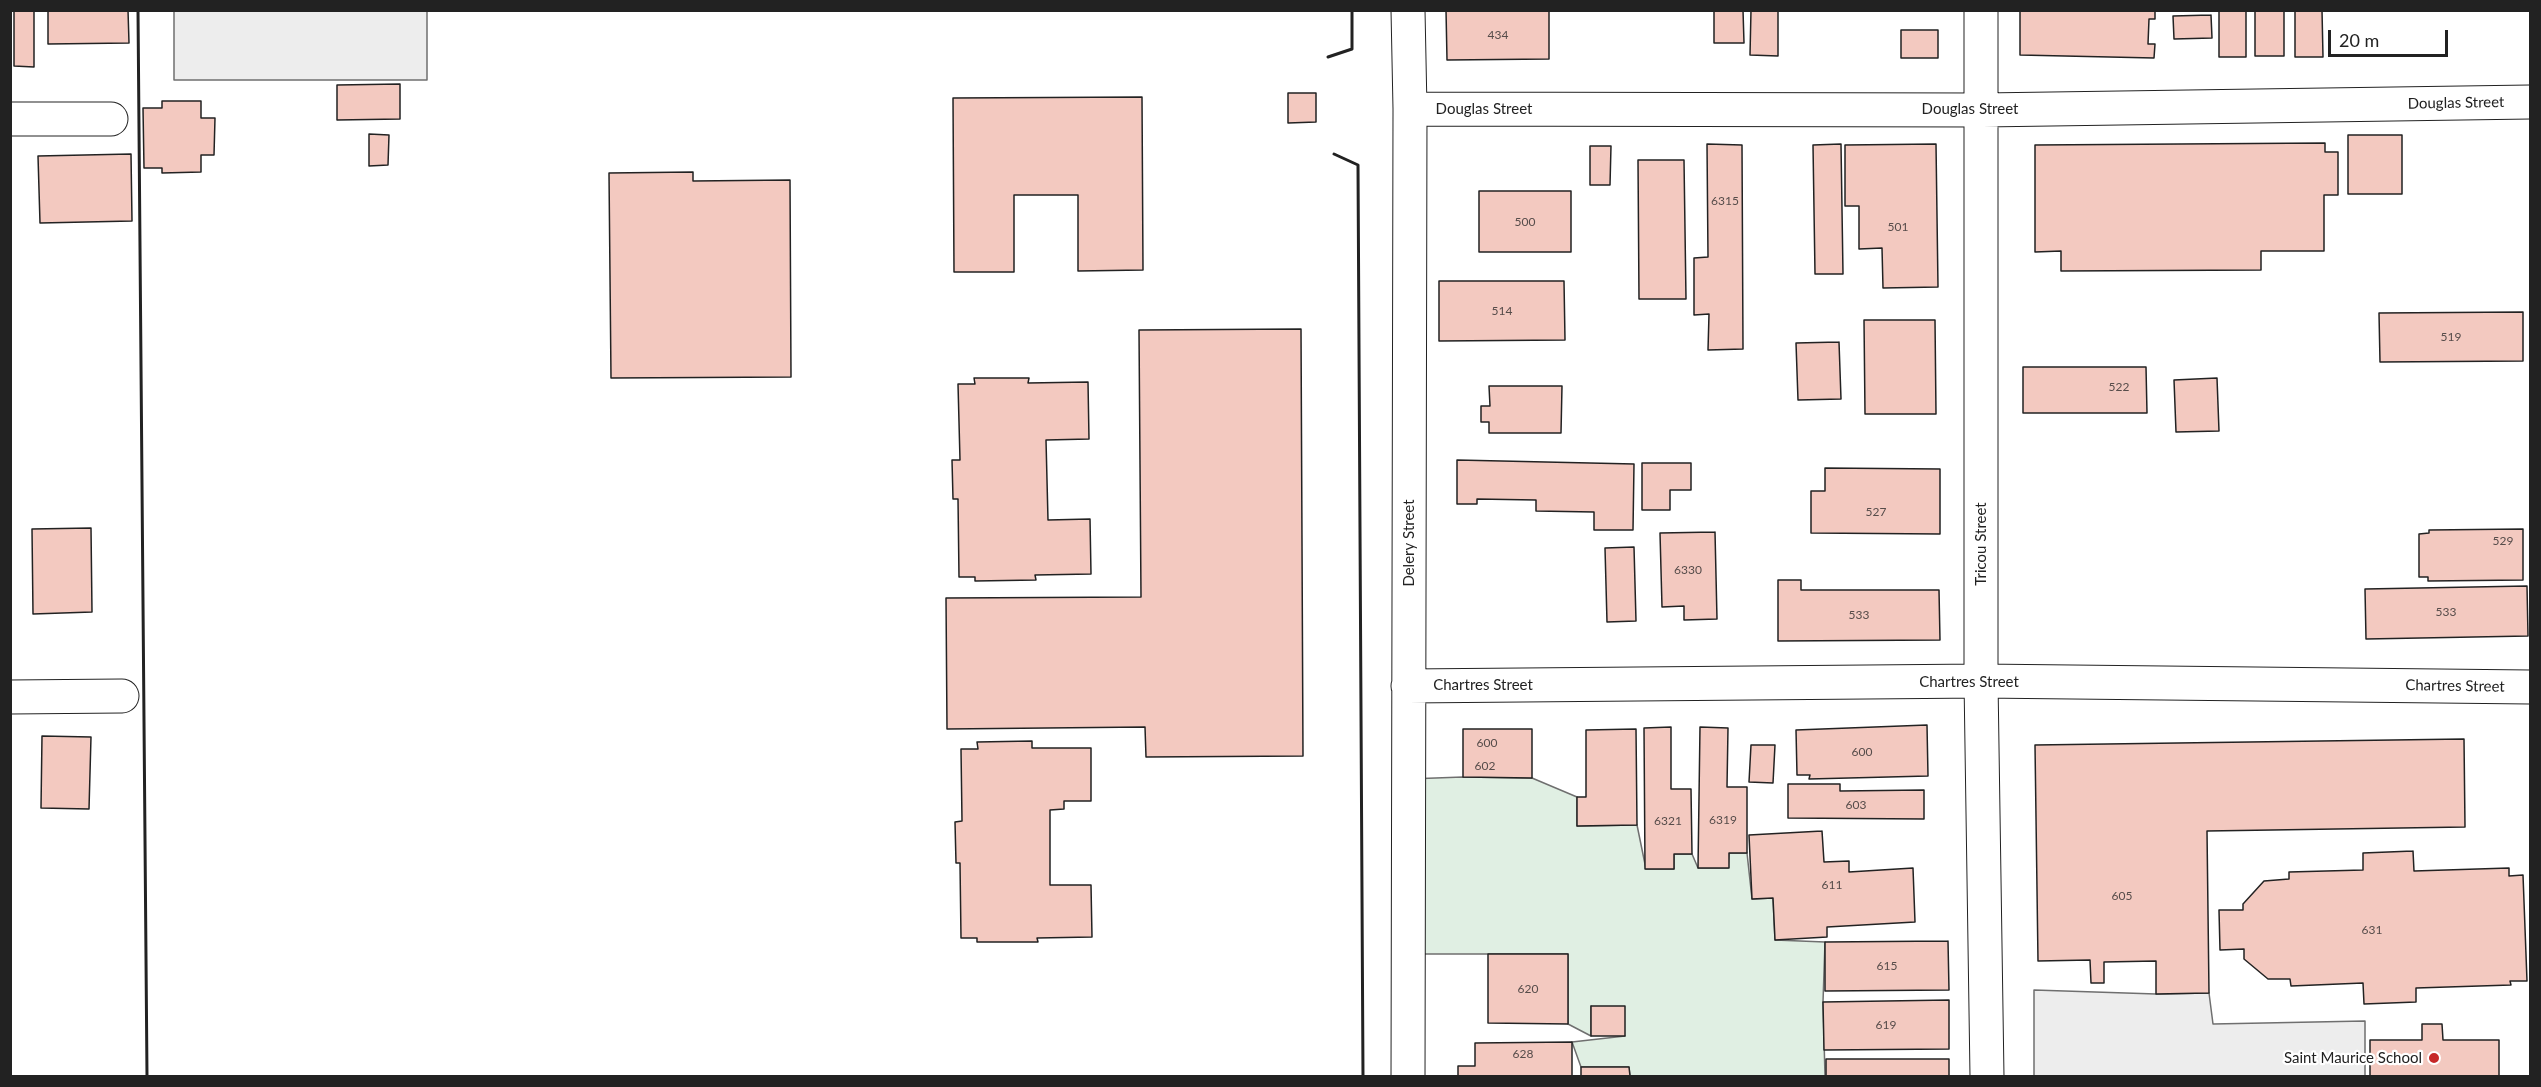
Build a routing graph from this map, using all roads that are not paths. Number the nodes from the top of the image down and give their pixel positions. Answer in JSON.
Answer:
{"nodes":[{"id":1,"x":1408,"y":10,"type":"edge"},
{"id":2,"x":1981,"y":10,"type":"edge"},
{"id":3,"x":2530,"y":102,"type":"edge"},
{"id":4,"x":1410,"y":109,"type":"junction"},
{"id":5,"x":1983,"y":110,"type":"junction"},
{"id":6,"x":10,"y":119,"type":"edge"},
{"id":7,"x":111,"y":119,"type":"dead end"},
{"id":8,"x":1981,"y":681,"type":"junction"},
{"id":9,"x":1408,"y":686,"type":"junction"},
{"id":10,"x":2530,"y":687,"type":"edge"},
{"id":11,"x":122,"y":696,"type":"dead end"},
{"id":12,"x":10,"y":697,"type":"edge"},
{"id":13,"x":1408,"y":1077,"type":"edge"},
{"id":14,"x":1987,"y":1077,"type":"edge"}],
"edges":[{"from":1,"to":4,"type":"street","name":"Delery Street"},
{"from":2,"to":5,"type":"street","name":"Tricou Street"},
{"from":3,"to":5,"type":"street","name":"Douglas Street"},
{"from":4,"to":5,"type":"street","name":"Douglas Street"},
{"from":4,"to":9,"type":"street","name":"Delery Street"},
{"from":5,"to":8,"type":"street","name":"Tricou Street"},
{"from":6,"to":7,"type":"street"},
{"from":8,"to":9,"type":"street","name":"Chartres Street"},
{"from":8,"to":10,"type":"street","name":"Chartres Street"},
{"from":8,"to":14,"type":"street","name":"Tricou Street"},
{"from":9,"to":13,"type":"street","name":"Delery Street"},
{"from":11,"to":12,"type":"street"}]}
